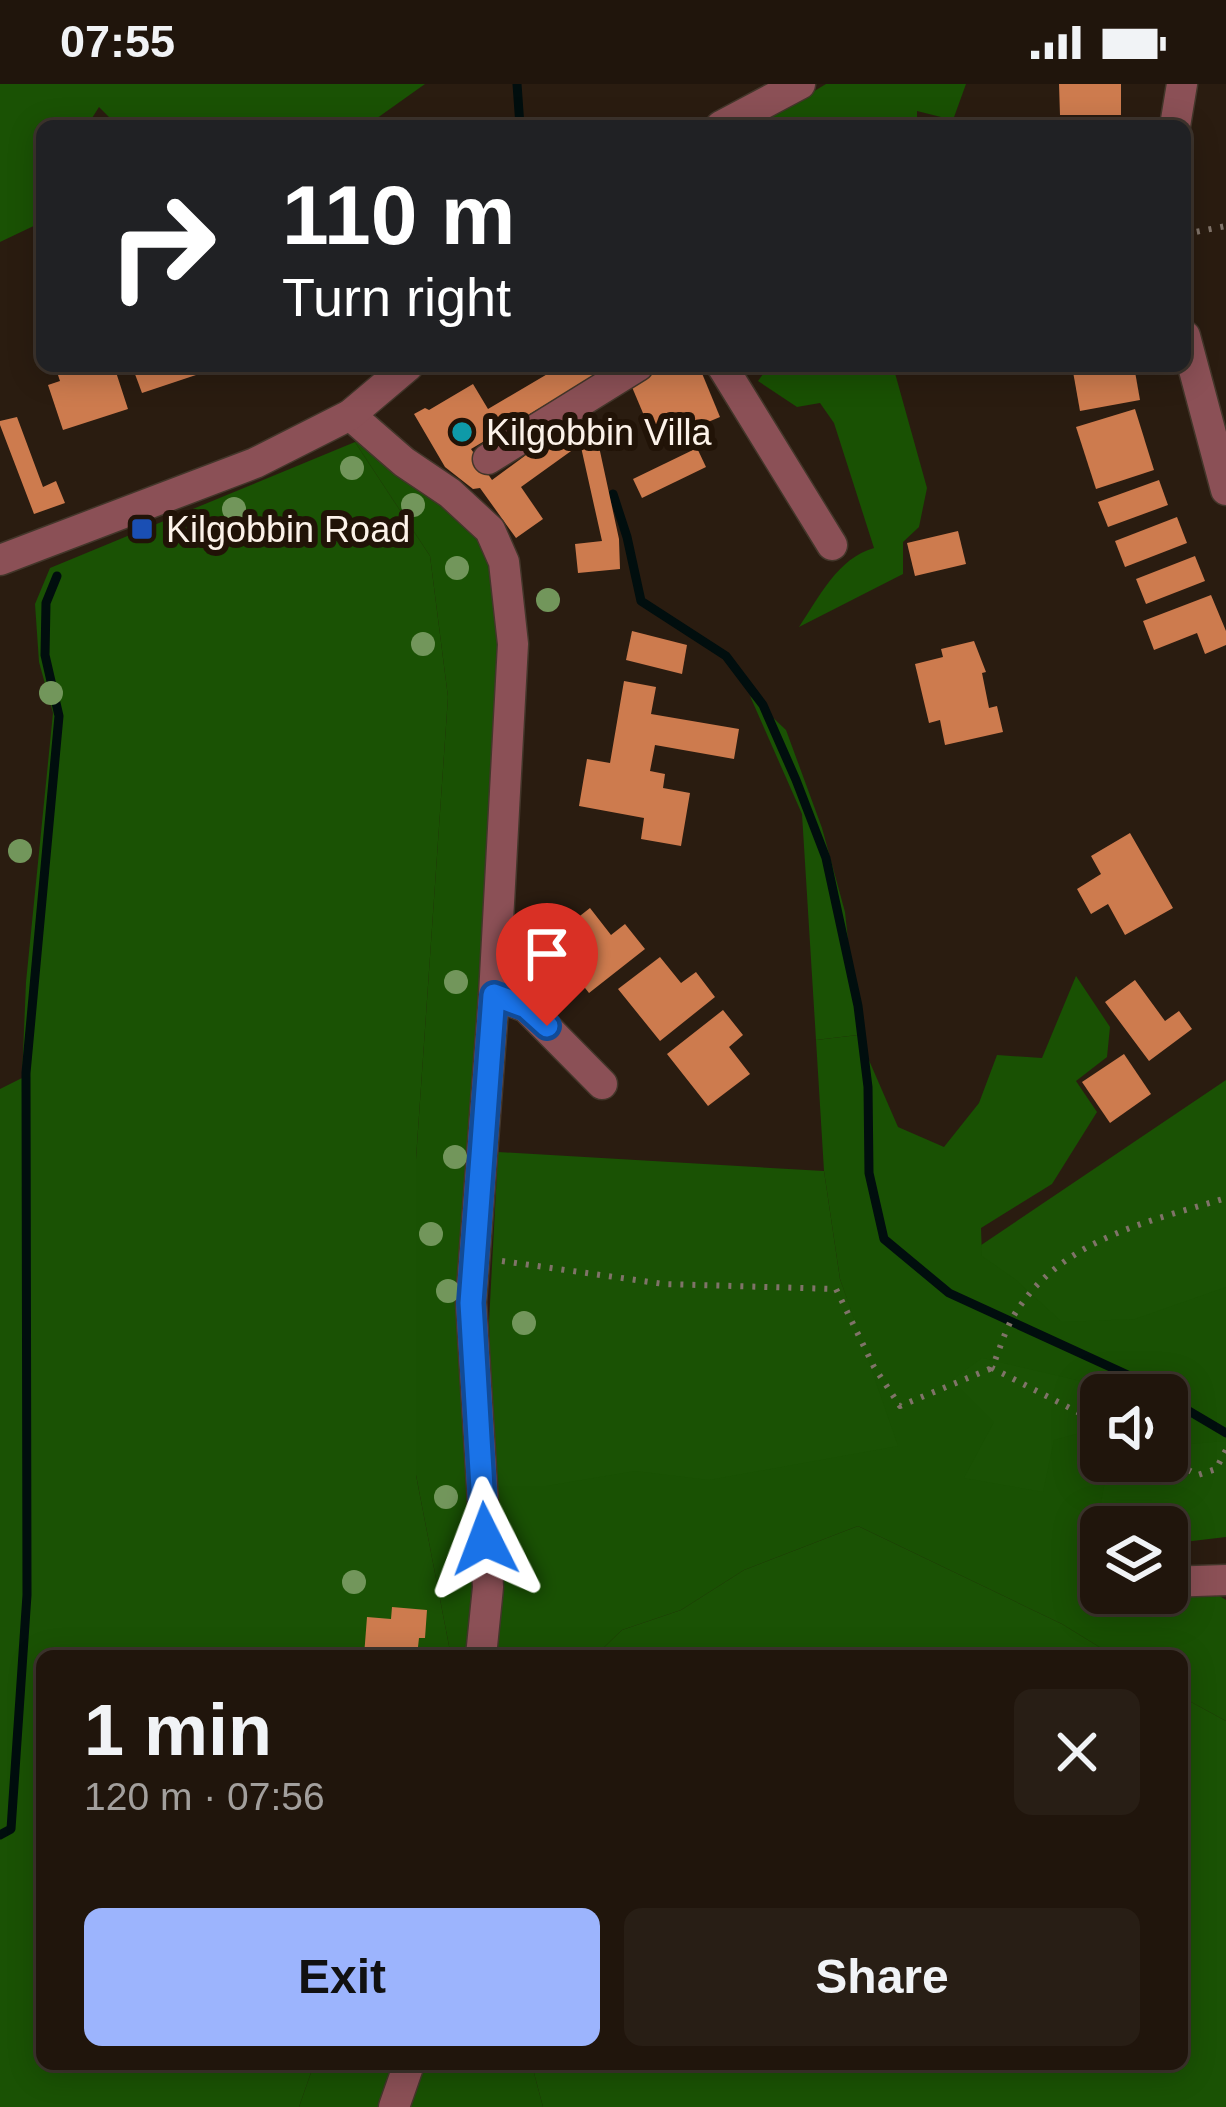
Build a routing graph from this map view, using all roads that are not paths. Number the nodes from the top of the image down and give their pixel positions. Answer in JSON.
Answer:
{"nodes":[{"id":1,"x":800,"y":84,"type":"edge"},
{"id":2,"x":1182,"y":84,"type":"edge"},
{"id":3,"x":732,"y":120,"type":"edge"},
{"id":4,"x":1175,"y":120,"type":"edge"},
{"id":5,"x":1191,"y":359,"type":"edge"},
{"id":6,"x":401,"y":372,"type":"edge"},
{"id":7,"x":628,"y":372,"type":"edge"},
{"id":8,"x":726,"y":372,"type":"edge"},
{"id":9,"x":350,"y":415,"type":"junction"},
{"id":10,"x":488,"y":460,"type":"dead end"},
{"id":11,"x":1226,"y":490,"type":"edge"},
{"id":12,"x":832,"y":545,"type":"dead end"},
{"id":13,"x":0,"y":560,"type":"edge"},
{"id":14,"x":494,"y":995,"type":"junction"},
{"id":15,"x":602,"y":1084,"type":"dead end"},
{"id":16,"x":1226,"y":1580,"type":"edge"},
{"id":17,"x":1188,"y":1581,"type":"edge"},
{"id":18,"x":482,"y":1650,"type":"edge"},
{"id":19,"x":407,"y":2070,"type":"edge"},
{"id":20,"x":394,"y":2107,"type":"edge"}],
"edges":[{"from":1,"to":3,"type":"street"},
{"from":2,"to":4,"type":"street"},
{"from":5,"to":11,"type":"street"},
{"from":6,"to":9,"type":"street"},
{"from":7,"to":10,"type":"street"},
{"from":8,"to":12,"type":"street"},
{"from":9,"to":13,"type":"street"},
{"from":9,"to":14,"type":"street"},
{"from":14,"to":15,"type":"street"},
{"from":14,"to":18,"type":"street"},
{"from":16,"to":17,"type":"street"},
{"from":19,"to":20,"type":"street"}]}
